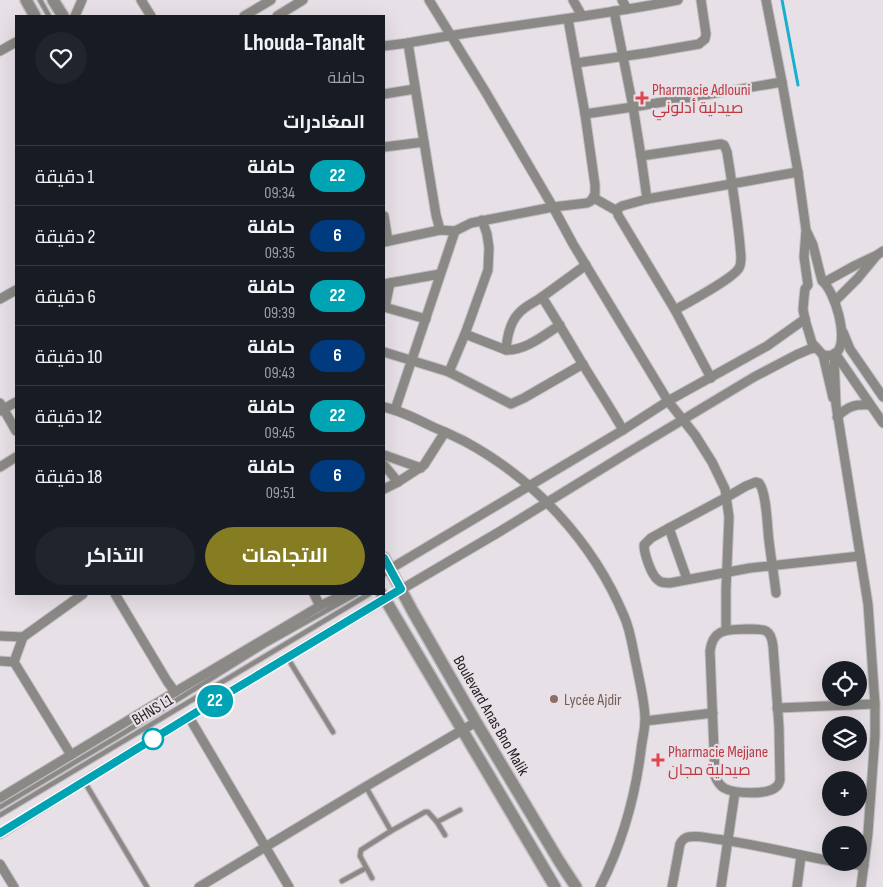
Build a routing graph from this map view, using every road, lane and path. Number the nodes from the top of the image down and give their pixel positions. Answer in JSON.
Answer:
{"nodes":[{"id":1,"x":26,"y":0,"type":"edge"},
{"id":2,"x":38,"y":0,"type":"edge"},
{"id":3,"x":53,"y":0,"type":"edge"},
{"id":4,"x":82,"y":0,"type":"edge"},
{"id":5,"x":141,"y":0,"type":"edge"},
{"id":6,"x":271,"y":0,"type":"edge"},
{"id":7,"x":304,"y":0,"type":"edge"},
{"id":8,"x":428,"y":0,"type":"edge"},
{"id":9,"x":573,"y":0,"type":"edge"},
{"id":10,"x":622,"y":0,"type":"edge"},
{"id":11,"x":678,"y":0,"type":"edge"},
{"id":12,"x":701,"y":0,"type":"edge"},
{"id":13,"x":766,"y":0,"type":"edge"},
{"id":14,"x":656,"y":2,"type":"edge"},
{"id":15,"x":261,"y":3,"type":"edge"},
{"id":16,"x":627,"y":9,"type":"junction"},
{"id":17,"x":614,"y":11,"type":"junction"},
{"id":18,"x":34,"y":15,"type":"edge"},
{"id":19,"x":47,"y":15,"type":"edge"},
{"id":20,"x":62,"y":15,"type":"edge"},
{"id":21,"x":77,"y":15,"type":"edge"},
{"id":22,"x":150,"y":15,"type":"edge"},
{"id":23,"x":245,"y":15,"type":"edge"},
{"id":24,"x":279,"y":15,"type":"edge"},
{"id":25,"x":582,"y":16,"type":"junction"},
{"id":26,"x":568,"y":19,"type":"junction"},
{"id":27,"x":450,"y":35,"type":"junction"},
{"id":28,"x":15,"y":43,"type":"edge"},
{"id":29,"x":408,"y":43,"type":"junction"},
{"id":30,"x":385,"y":46,"type":"edge"},
{"id":31,"x":0,"y":51,"type":"edge"},
{"id":32,"x":622,"y":56,"type":"junction"},
{"id":33,"x":576,"y":63,"type":"junction"},
{"id":34,"x":782,"y":82,"type":"junction"},
{"id":35,"x":415,"y":89,"type":"junction"},
{"id":36,"x":385,"y":94,"type":"edge"},
{"id":37,"x":633,"y":107,"type":"junction"},
{"id":38,"x":585,"y":114,"type":"junction"},
{"id":39,"x":424,"y":142,"type":"junction"},
{"id":40,"x":385,"y":147,"type":"edge"},
{"id":41,"x":641,"y":156,"type":"junction"},
{"id":42,"x":798,"y":172,"type":"junction"},
{"id":43,"x":732,"y":184,"type":"junction"},
{"id":44,"x":594,"y":198,"type":"junction"},
{"id":45,"x":647,"y":199,"type":"junction"},
{"id":46,"x":553,"y":207,"type":"junction"},
{"id":47,"x":617,"y":211,"type":"junction"},
{"id":48,"x":482,"y":220,"type":"junction"},
{"id":49,"x":385,"y":229,"type":"edge"},
{"id":50,"x":440,"y":230,"type":"junction"},
{"id":51,"x":806,"y":230,"type":"junction"},
{"id":52,"x":455,"y":231,"type":"junction"},
{"id":53,"x":386,"y":242,"type":"edge"},
{"id":54,"x":880,"y":253,"type":"edge"},
{"id":55,"x":586,"y":265,"type":"junction"},
{"id":56,"x":440,"y":274,"type":"junction"},
{"id":57,"x":823,"y":281,"type":"junction"},
{"id":58,"x":387,"y":284,"type":"edge"},
{"id":59,"x":808,"y":285,"type":"junction"},
{"id":60,"x":15,"y":290,"type":"edge"},
{"id":61,"x":542,"y":297,"type":"junction"},
{"id":62,"x":0,"y":298,"type":"edge"},
{"id":63,"x":385,"y":299,"type":"edge"},
{"id":64,"x":835,"y":301,"type":"junction"},
{"id":65,"x":385,"y":307,"type":"edge"},
{"id":66,"x":674,"y":310,"type":"junction"},
{"id":67,"x":426,"y":319,"type":"junction"},
{"id":68,"x":805,"y":320,"type":"junction"},
{"id":69,"x":560,"y":325,"type":"junction"},
{"id":70,"x":840,"y":325,"type":"junction"},
{"id":71,"x":465,"y":334,"type":"junction"},
{"id":72,"x":506,"y":350,"type":"junction"},
{"id":73,"x":385,"y":352,"type":"edge"},
{"id":74,"x":820,"y":352,"type":"junction"},
{"id":75,"x":834,"y":354,"type":"junction"},
{"id":76,"x":411,"y":361,"type":"junction"},
{"id":77,"x":583,"y":364,"type":"junction"},
{"id":78,"x":449,"y":372,"type":"junction"},
{"id":79,"x":711,"y":378,"type":"junction"},
{"id":80,"x":883,"y":397,"type":"edge"},
{"id":81,"x":668,"y":401,"type":"junction"},
{"id":82,"x":15,"y":402,"type":"edge"},
{"id":83,"x":836,"y":405,"type":"junction"},
{"id":84,"x":870,"y":405,"type":"junction"},
{"id":85,"x":385,"y":407,"type":"edge"},
{"id":86,"x":1,"y":408,"type":"edge"},
{"id":87,"x":396,"y":410,"type":"junction"},
{"id":88,"x":837,"y":417,"type":"junction"},
{"id":89,"x":682,"y":420,"type":"junction"},
{"id":90,"x":883,"y":423,"type":"edge"},
{"id":91,"x":15,"y":429,"type":"edge"},
{"id":92,"x":623,"y":430,"type":"junction"},
{"id":93,"x":445,"y":432,"type":"junction"},
{"id":94,"x":385,"y":455,"type":"edge"},
{"id":95,"x":15,"y":458,"type":"edge"},
{"id":96,"x":385,"y":466,"type":"edge"},
{"id":97,"x":0,"y":467,"type":"edge"},
{"id":98,"x":420,"y":468,"type":"junction"},
{"id":99,"x":398,"y":482,"type":"junction"},
{"id":100,"x":529,"y":486,"type":"junction"},
{"id":101,"x":385,"y":488,"type":"edge"},
{"id":102,"x":727,"y":497,"type":"junction"},
{"id":103,"x":547,"y":502,"type":"junction"},
{"id":104,"x":669,"y":528,"type":"junction"},
{"id":105,"x":860,"y":556,"type":"junction"},
{"id":106,"x":772,"y":565,"type":"junction"},
{"id":107,"x":387,"y":571,"type":"edge"},
{"id":108,"x":727,"y":572,"type":"junction"},
{"id":109,"x":687,"y":579,"type":"junction"},
{"id":110,"x":401,"y":589,"type":"junction"},
{"id":111,"x":776,"y":593,"type":"dead end"},
{"id":112,"x":82,"y":595,"type":"edge"},
{"id":113,"x":116,"y":595,"type":"edge"},
{"id":114,"x":314,"y":595,"type":"edge"},
{"id":115,"x":343,"y":595,"type":"edge"},
{"id":116,"x":354,"y":595,"type":"edge"},
{"id":117,"x":367,"y":595,"type":"edge"},
{"id":118,"x":384,"y":596,"type":"edge"},
{"id":119,"x":320,"y":606,"type":"junction"},
{"id":120,"x":726,"y":630,"type":"junction"},
{"id":121,"x":0,"y":636,"type":"edge"},
{"id":122,"x":23,"y":637,"type":"junction"},
{"id":123,"x":287,"y":658,"type":"junction"},
{"id":124,"x":0,"y":661,"type":"edge"},
{"id":125,"x":14,"y":662,"type":"junction"},
{"id":126,"x":175,"y":692,"type":"junction"},
{"id":127,"x":875,"y":704,"type":"junction"},
{"id":128,"x":777,"y":708,"type":"junction"},
{"id":129,"x":713,"y":712,"type":"junction"},
{"id":130,"x":189,"y":717,"type":"junction"},
{"id":131,"x":645,"y":721,"type":"junction"},
{"id":132,"x":476,"y":722,"type":"junction"},
{"id":133,"x":462,"y":730,"type":"junction"},
{"id":134,"x":333,"y":732,"type":"dead end"},
{"id":135,"x":71,"y":755,"type":"junction"},
{"id":136,"x":84,"y":781,"type":"junction"},
{"id":137,"x":365,"y":786,"type":"junction"},
{"id":138,"x":735,"y":792,"type":"junction"},
{"id":139,"x":0,"y":798,"type":"edge"},
{"id":140,"x":0,"y":807,"type":"edge"},
{"id":141,"x":460,"y":810,"type":"dead end"},
{"id":142,"x":0,"y":815,"type":"edge"},
{"id":143,"x":436,"y":822,"type":"junction"},
{"id":144,"x":391,"y":831,"type":"junction"},
{"id":145,"x":0,"y":834,"type":"edge"},
{"id":146,"x":445,"y":835,"type":"dead end"},
{"id":147,"x":728,"y":840,"type":"junction"},
{"id":148,"x":867,"y":841,"type":"edge"},
{"id":149,"x":265,"y":846,"type":"junction"},
{"id":150,"x":801,"y":856,"type":"junction"},
{"id":151,"x":822,"y":860,"type":"edge"},
{"id":152,"x":0,"y":864,"type":"edge"},
{"id":153,"x":366,"y":868,"type":"junction"},
{"id":154,"x":863,"y":871,"type":"edge"},
{"id":155,"x":372,"y":878,"type":"dead end"},
{"id":156,"x":342,"y":881,"type":"dead end"},
{"id":157,"x":14,"y":887,"type":"edge"},
{"id":158,"x":148,"y":887,"type":"edge"},
{"id":159,"x":199,"y":887,"type":"edge"},
{"id":160,"x":289,"y":887,"type":"edge"},
{"id":161,"x":556,"y":887,"type":"edge"},
{"id":162,"x":576,"y":887,"type":"edge"},
{"id":163,"x":600,"y":887,"type":"edge"},
{"id":164,"x":672,"y":887,"type":"edge"},
{"id":165,"x":722,"y":887,"type":"edge"},
{"id":166,"x":797,"y":887,"type":"edge"},
{"id":167,"x":861,"y":887,"type":"edge"}],
"edges":[{"from":1,"to":18,"type":"street"},
{"from":2,"to":19,"type":"lane"},
{"from":3,"to":20,"type":"street"},
{"from":4,"to":21,"type":"street"},
{"from":5,"to":22,"type":"street"},
{"from":6,"to":15,"type":"street"},
{"from":7,"to":24,"type":"street"},
{"from":8,"to":27,"type":"street"},
{"from":9,"to":25,"type":"street"},
{"from":10,"to":16,"type":"street"},
{"from":11,"to":14,"type":"street"},
{"from":12,"to":32,"type":"street"},
{"from":13,"to":34,"type":"street"},
{"from":14,"to":16,"type":"street"},
{"from":15,"to":23,"type":"street"},
{"from":16,"to":17,"type":"street"},
{"from":17,"to":25,"type":"street"},
{"from":17,"to":32,"type":"street"},
{"from":25,"to":26,"type":"street"},
{"from":26,"to":27,"type":"street"},
{"from":26,"to":33,"type":"street"},
{"from":27,"to":29,"type":"street"},
{"from":27,"to":46,"type":"street"},
{"from":28,"to":31,"type":"street"},
{"from":29,"to":30,"type":"street"},
{"from":29,"to":35,"type":"street"},
{"from":32,"to":33,"type":"street"},
{"from":32,"to":37,"type":"street"},
{"from":33,"to":38,"type":"street"},
{"from":34,"to":37,"type":"street"},
{"from":34,"to":42,"type":"street"},
{"from":35,"to":36,"type":"street"},
{"from":35,"to":39,"type":"street"},
{"from":37,"to":38,"type":"street"},
{"from":37,"to":41,"type":"street"},
{"from":38,"to":44,"type":"street"},
{"from":39,"to":40,"type":"street"},
{"from":39,"to":50,"type":"street"},
{"from":41,"to":43,"type":"street"},
{"from":41,"to":45,"type":"street"},
{"from":42,"to":43,"type":"street"},
{"from":42,"to":51,"type":"street"},
{"from":43,"to":45,"type":"street"},
{"from":43,"to":66,"type":"street"},
{"from":44,"to":46,"type":"street"},
{"from":44,"to":47,"type":"street"},
{"from":45,"to":47,"type":"street"},
{"from":46,"to":48,"type":"street"},
{"from":46,"to":55,"type":"street"},
{"from":47,"to":66,"type":"street"},
{"from":48,"to":52,"type":"street"},
{"from":48,"to":71,"type":"street"},
{"from":49,"to":53,"type":"street"},
{"from":50,"to":52,"type":"street"},
{"from":50,"to":53,"type":"street"},
{"from":51,"to":57,"type":"street"},
{"from":51,"to":59,"type":"street"},
{"from":52,"to":56,"type":"street"},
{"from":54,"to":57,"type":"street"},
{"from":54,"to":64,"type":"street"},
{"from":55,"to":61,"type":"street"},
{"from":55,"to":81,"type":"street"},
{"from":56,"to":58,"type":"street"},
{"from":56,"to":67,"type":"street"},
{"from":57,"to":59,"type":"street"},
{"from":57,"to":64,"type":"street"},
{"from":58,"to":63,"type":"street"},
{"from":59,"to":68,"type":"street"},
{"from":60,"to":62,"type":"street"},
{"from":61,"to":69,"type":"street"},
{"from":61,"to":72,"type":"street"},
{"from":64,"to":70,"type":"street"},
{"from":65,"to":67,"type":"street"},
{"from":66,"to":79,"type":"street"},
{"from":67,"to":76,"type":"street"},
{"from":68,"to":74,"type":"street"},
{"from":68,"to":79,"type":"street"},
{"from":69,"to":72,"type":"street"},
{"from":69,"to":77,"type":"street"},
{"from":70,"to":75,"type":"street"},
{"from":70,"to":80,"type":"street"},
{"from":71,"to":72,"type":"street"},
{"from":71,"to":78,"type":"street"},
{"from":73,"to":76,"type":"street"},
{"from":74,"to":75,"type":"street"},
{"from":74,"to":83,"type":"street"},
{"from":74,"to":89,"type":"street"},
{"from":75,"to":83,"type":"street"},
{"from":75,"to":84,"type":"street"},
{"from":76,"to":78,"type":"street"},
{"from":76,"to":87,"type":"street"},
{"from":77,"to":78,"type":"street"},
{"from":77,"to":92,"type":"street"},
{"from":79,"to":81,"type":"street"},
{"from":81,"to":89,"type":"street"},
{"from":81,"to":92,"type":"street"},
{"from":82,"to":86,"type":"street"},
{"from":83,"to":88,"type":"street"},
{"from":84,"to":88,"type":"street"},
{"from":84,"to":90,"type":"street"},
{"from":85,"to":87,"type":"street"},
{"from":86,"to":91,"type":"street"},
{"from":87,"to":93,"type":"street"},
{"from":88,"to":105,"type":"street"},
{"from":89,"to":102,"type":"street"},
{"from":89,"to":103,"type":"street"},
{"from":92,"to":100,"type":"street"},
{"from":93,"to":98,"type":"street"},
{"from":93,"to":100,"type":"street"},
{"from":94,"to":98,"type":"street"},
{"from":95,"to":97,"type":"street"},
{"from":96,"to":99,"type":"street"},
{"from":98,"to":99,"type":"street"},
{"from":99,"to":101,"type":"street"},
{"from":100,"to":103,"type":"street"},
{"from":100,"to":107,"type":"street"},
{"from":102,"to":104,"type":"street"},
{"from":102,"to":106,"type":"street"},
{"from":102,"to":108,"type":"street"},
{"from":103,"to":110,"type":"street"},
{"from":103,"to":131,"type":"street"},
{"from":104,"to":109,"type":"street"},
{"from":104,"to":109,"type":"street"},
{"from":105,"to":106,"type":"street"},
{"from":105,"to":127,"type":"street"},
{"from":106,"to":108,"type":"street"},
{"from":106,"to":111,"type":"street"},
{"from":107,"to":110,"type":"street","name":"Boulevard Anas Bno Malik"},
{"from":108,"to":109,"type":"street"},
{"from":108,"to":120,"type":"street"},
{"from":110,"to":118,"type":"street"},
{"from":110,"to":132,"type":"street","name":"Boulevard Anas Bno Malik"},
{"from":112,"to":122,"type":"street"},
{"from":113,"to":126,"type":"street"},
{"from":114,"to":119,"type":"street"},
{"from":115,"to":119,"type":"street"},
{"from":116,"to":140,"type":"lane","name":"BHNS L1"},
{"from":117,"to":142,"type":"lane","name":"BHNS L1"},
{"from":118,"to":123,"type":"street"},
{"from":118,"to":133,"type":"street","name":"Boulevard Anas Bno Malik"},
{"from":119,"to":126,"type":"street"},
{"from":120,"to":128,"type":"street"},
{"from":120,"to":129,"type":"street"},
{"from":121,"to":122,"type":"street"},
{"from":122,"to":125,"type":"street"},
{"from":123,"to":130,"type":"street"},
{"from":123,"to":134,"type":"lane"},
{"from":124,"to":125,"type":"street"},
{"from":125,"to":135,"type":"street"},
{"from":126,"to":135,"type":"street"},
{"from":127,"to":128,"type":"street"},
{"from":127,"to":148,"type":"street"},
{"from":128,"to":138,"type":"street"},
{"from":129,"to":131,"type":"street"},
{"from":129,"to":138,"type":"street"},
{"from":130,"to":136,"type":"street"},
{"from":130,"to":149,"type":"street"},
{"from":131,"to":163,"type":"street"},
{"from":132,"to":133,"type":"street"},
{"from":132,"to":162,"type":"street","name":"Boulevard Anas Bno Malik"},
{"from":133,"to":137,"type":"street"},
{"from":133,"to":161,"type":"street","name":"Boulevard Anas Bno Malik"},
{"from":135,"to":139,"type":"street"},
{"from":136,"to":145,"type":"street"},
{"from":136,"to":158,"type":"lane"},
{"from":137,"to":144,"type":"lane"},
{"from":137,"to":149,"type":"street"},
{"from":138,"to":147,"type":"street"},
{"from":141,"to":143,"type":"lane"},
{"from":143,"to":144,"type":"lane"},
{"from":143,"to":146,"type":"lane"},
{"from":144,"to":153,"type":"lane"},
{"from":147,"to":150,"type":"street"},
{"from":147,"to":164,"type":"street"},
{"from":147,"to":165,"type":"street"},
{"from":149,"to":159,"type":"street"},
{"from":149,"to":160,"type":"street"},
{"from":150,"to":151,"type":"street"},
{"from":150,"to":166,"type":"street"},
{"from":152,"to":157,"type":"street"},
{"from":153,"to":155,"type":"lane"},
{"from":153,"to":156,"type":"lane"},
{"from":154,"to":167,"type":"street"}]}
